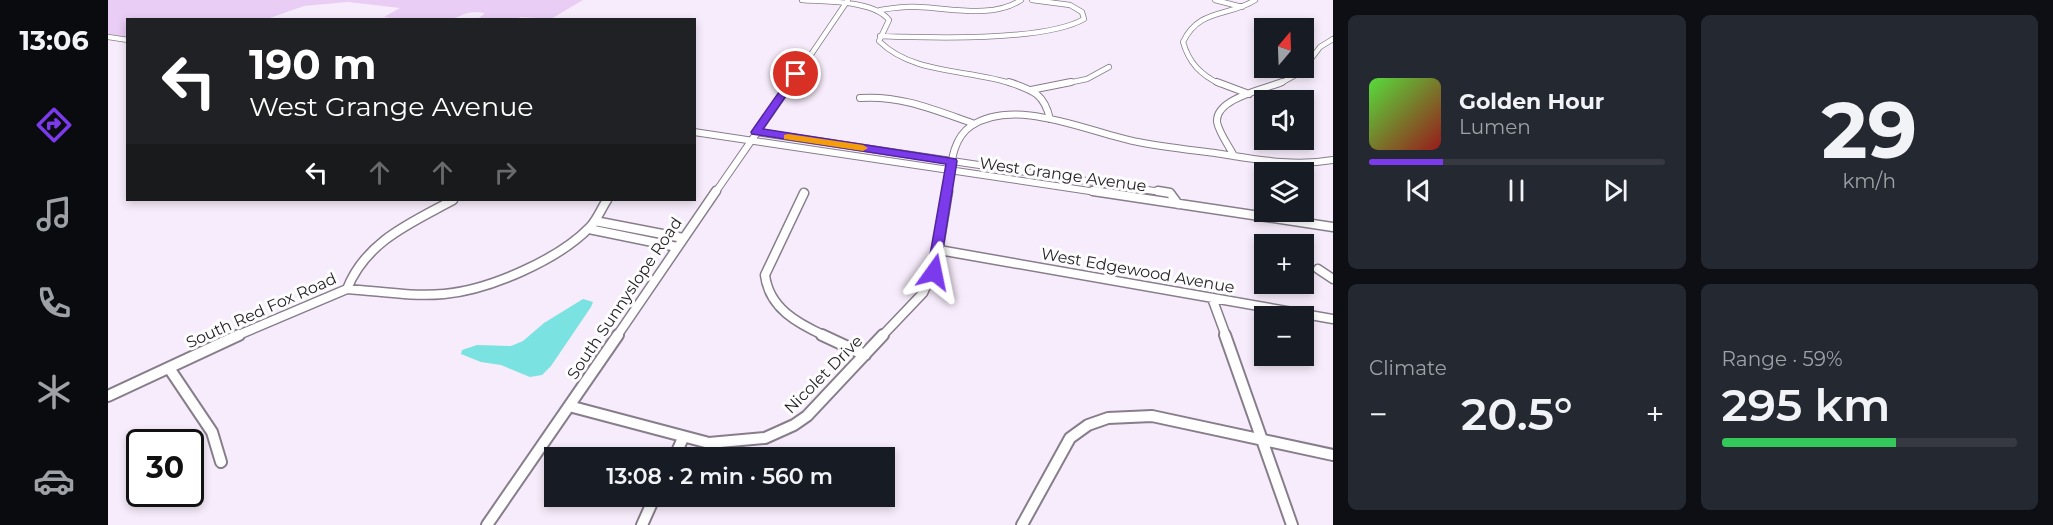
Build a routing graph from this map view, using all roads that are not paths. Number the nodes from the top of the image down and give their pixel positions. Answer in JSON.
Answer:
{"nodes":[{"id":1,"x":802,"y":0,"type":"edge"},
{"id":2,"x":1021,"y":0,"type":"edge"},
{"id":3,"x":1032,"y":0,"type":"edge"},
{"id":4,"x":1215,"y":0,"type":"edge"},
{"id":5,"x":1255,"y":0,"type":"edge"},
{"id":6,"x":847,"y":2,"type":"edge"},
{"id":7,"x":1242,"y":7,"type":"junction"},
{"id":8,"x":880,"y":10,"type":"junction"},
{"id":9,"x":880,"y":36,"type":"junction"},
{"id":10,"x":108,"y":37,"type":"edge"},
{"id":11,"x":1333,"y":39,"type":"edge"},
{"id":12,"x":126,"y":40,"type":"edge"},
{"id":13,"x":1109,"y":67,"type":"dead end"},
{"id":14,"x":1031,"y":90,"type":"junction"},
{"id":15,"x":1249,"y":94,"type":"junction"},
{"id":16,"x":860,"y":98,"type":"dead end"},
{"id":17,"x":1050,"y":119,"type":"junction"},
{"id":18,"x":972,"y":123,"type":"junction"},
{"id":19,"x":696,"y":132,"type":"edge"},
{"id":20,"x":753,"y":136,"type":"junction"},
{"id":21,"x":1234,"y":156,"type":"junction"},
{"id":22,"x":1333,"y":160,"type":"edge"},
{"id":23,"x":951,"y":166,"type":"junction"},
{"id":24,"x":804,"y":193,"type":"dead end"},
{"id":25,"x":606,"y":201,"type":"edge"},
{"id":26,"x":438,"y":203,"type":"edge"},
{"id":27,"x":595,"y":221,"type":"junction"},
{"id":28,"x":1333,"y":227,"type":"edge"},
{"id":29,"x":589,"y":229,"type":"junction"},
{"id":30,"x":680,"y":243,"type":"junction"},
{"id":31,"x":939,"y":250,"type":"junction"},
{"id":32,"x":1318,"y":269,"type":"dead end"},
{"id":33,"x":1333,"y":279,"type":"edge"},
{"id":34,"x":347,"y":290,"type":"junction"},
{"id":35,"x":1212,"y":298,"type":"junction"},
{"id":36,"x":1333,"y":319,"type":"edge"},
{"id":37,"x":865,"y":355,"type":"junction"},
{"id":38,"x":169,"y":368,"type":"junction"},
{"id":39,"x":108,"y":396,"type":"edge"},
{"id":40,"x":569,"y":406,"type":"junction"},
{"id":41,"x":683,"y":438,"type":"junction"},
{"id":42,"x":1262,"y":439,"type":"junction"},
{"id":43,"x":679,"y":447,"type":"edge"},
{"id":44,"x":1333,"y":455,"type":"edge"},
{"id":45,"x":221,"y":462,"type":"dead end"},
{"id":46,"x":650,"y":507,"type":"edge"},
{"id":47,"x":487,"y":525,"type":"edge"},
{"id":48,"x":642,"y":525,"type":"edge"},
{"id":49,"x":1022,"y":525,"type":"edge"},
{"id":50,"x":1292,"y":525,"type":"edge"}],
"edges":[{"from":1,"to":6,"type":"street"},
{"from":2,"to":8,"type":"street"},
{"from":3,"to":9,"type":"street"},
{"from":4,"to":7,"type":"street"},
{"from":5,"to":7,"type":"street"},
{"from":6,"to":8,"type":"street"},
{"from":6,"to":20,"type":"street","name":"South Sunnyslope Road"},
{"from":7,"to":15,"type":"street"},
{"from":8,"to":9,"type":"street"},
{"from":9,"to":14,"type":"street"},
{"from":10,"to":12,"type":"street"},
{"from":11,"to":15,"type":"street"},
{"from":13,"to":14,"type":"street"},
{"from":14,"to":17,"type":"street"},
{"from":15,"to":21,"type":"street"},
{"from":16,"to":18,"type":"street"},
{"from":17,"to":18,"type":"street"},
{"from":17,"to":21,"type":"street"},
{"from":18,"to":23,"type":"street","name":"Nicolet Drive"},
{"from":19,"to":20,"type":"street","name":"West Grange Avenue"},
{"from":20,"to":23,"type":"street","name":"West Grange Avenue"},
{"from":20,"to":30,"type":"street","name":"South Sunnyslope Road"},
{"from":21,"to":22,"type":"street"},
{"from":23,"to":28,"type":"street","name":"West Grange Avenue"},
{"from":23,"to":31,"type":"street","name":"Nicolet Drive"},
{"from":24,"to":37,"type":"street"},
{"from":25,"to":27,"type":"street"},
{"from":26,"to":34,"type":"street","name":"South Red Fox Road"},
{"from":27,"to":29,"type":"street"},
{"from":27,"to":30,"type":"street"},
{"from":29,"to":30,"type":"street"},
{"from":29,"to":34,"type":"street"},
{"from":30,"to":40,"type":"street","name":"South Sunnyslope Road"},
{"from":31,"to":35,"type":"street","name":"West Edgewood Avenue"},
{"from":31,"to":37,"type":"street","name":"Nicolet Drive"},
{"from":32,"to":33,"type":"street"},
{"from":34,"to":38,"type":"street","name":"South Red Fox Road"},
{"from":35,"to":36,"type":"street","name":"West Edgewood Avenue"},
{"from":35,"to":42,"type":"street"},
{"from":37,"to":41,"type":"street","name":"Nicolet Drive"},
{"from":38,"to":39,"type":"street","name":"South Red Fox Road"},
{"from":38,"to":45,"type":"street"},
{"from":40,"to":41,"type":"street","name":"Nicolet Drive"},
{"from":40,"to":47,"type":"street","name":"South Sunnyslope Road"},
{"from":41,"to":43,"type":"street"},
{"from":42,"to":44,"type":"street"},
{"from":42,"to":49,"type":"street"},
{"from":42,"to":50,"type":"street"},
{"from":46,"to":48,"type":"street"}]}
